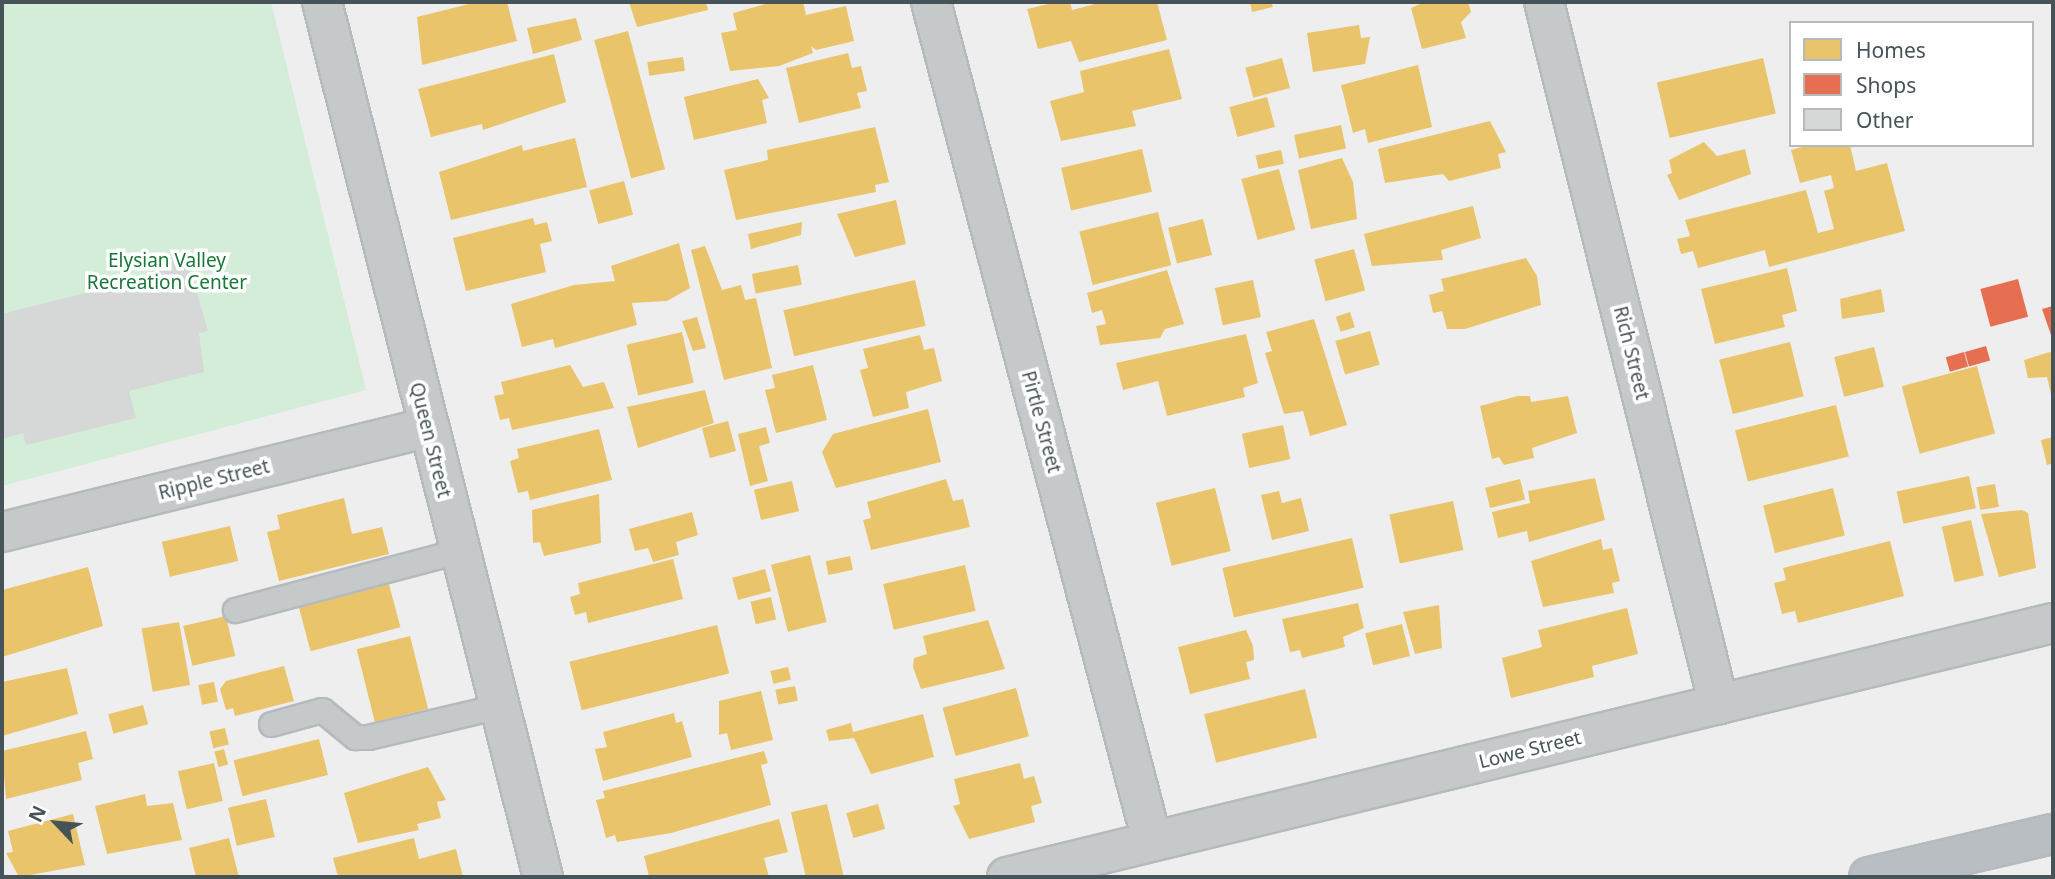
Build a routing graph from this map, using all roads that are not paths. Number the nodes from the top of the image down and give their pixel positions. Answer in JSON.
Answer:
{"nodes":[{"id":1,"x":322,"y":2,"type":"edge"},
{"id":2,"x":931,"y":2,"type":"edge"},
{"id":3,"x":1544,"y":2,"type":"edge"},
{"id":4,"x":426,"y":428,"type":"junction"},
{"id":5,"x":2,"y":532,"type":"edge"},
{"id":6,"x":458,"y":551,"type":"junction"},
{"id":7,"x":235,"y":610,"type":"dead end"},
{"id":8,"x":2053,"y":623,"type":"edge"},
{"id":9,"x":1719,"y":705,"type":"junction"},
{"id":10,"x":499,"y":706,"type":"junction"},
{"id":11,"x":271,"y":724,"type":"dead end"},
{"id":12,"x":2053,"y":834,"type":"edge"},
{"id":13,"x":1152,"y":841,"type":"junction"},
{"id":14,"x":543,"y":877,"type":"edge"},
{"id":15,"x":1007,"y":877,"type":"edge"},
{"id":16,"x":1869,"y":877,"type":"edge"}],
"edges":[{"from":1,"to":4,"type":"street","name":"Queen Street"},
{"from":2,"to":13,"type":"street","name":"Pirtle Street"},
{"from":3,"to":9,"type":"street","name":"Rich Street"},
{"from":4,"to":5,"type":"street","name":"Ripple Street"},
{"from":4,"to":6,"type":"street","name":"Queen Street"},
{"from":6,"to":7,"type":"lane"},
{"from":6,"to":10,"type":"street","name":"Queen Street"},
{"from":8,"to":9,"type":"street","name":"Lowe Street"},
{"from":9,"to":13,"type":"street","name":"Lowe Street"},
{"from":10,"to":11,"type":"lane"},
{"from":10,"to":14,"type":"street","name":"Queen Street"},
{"from":12,"to":16,"type":"highway"},
{"from":13,"to":15,"type":"street","name":"Lowe Street"}]}
